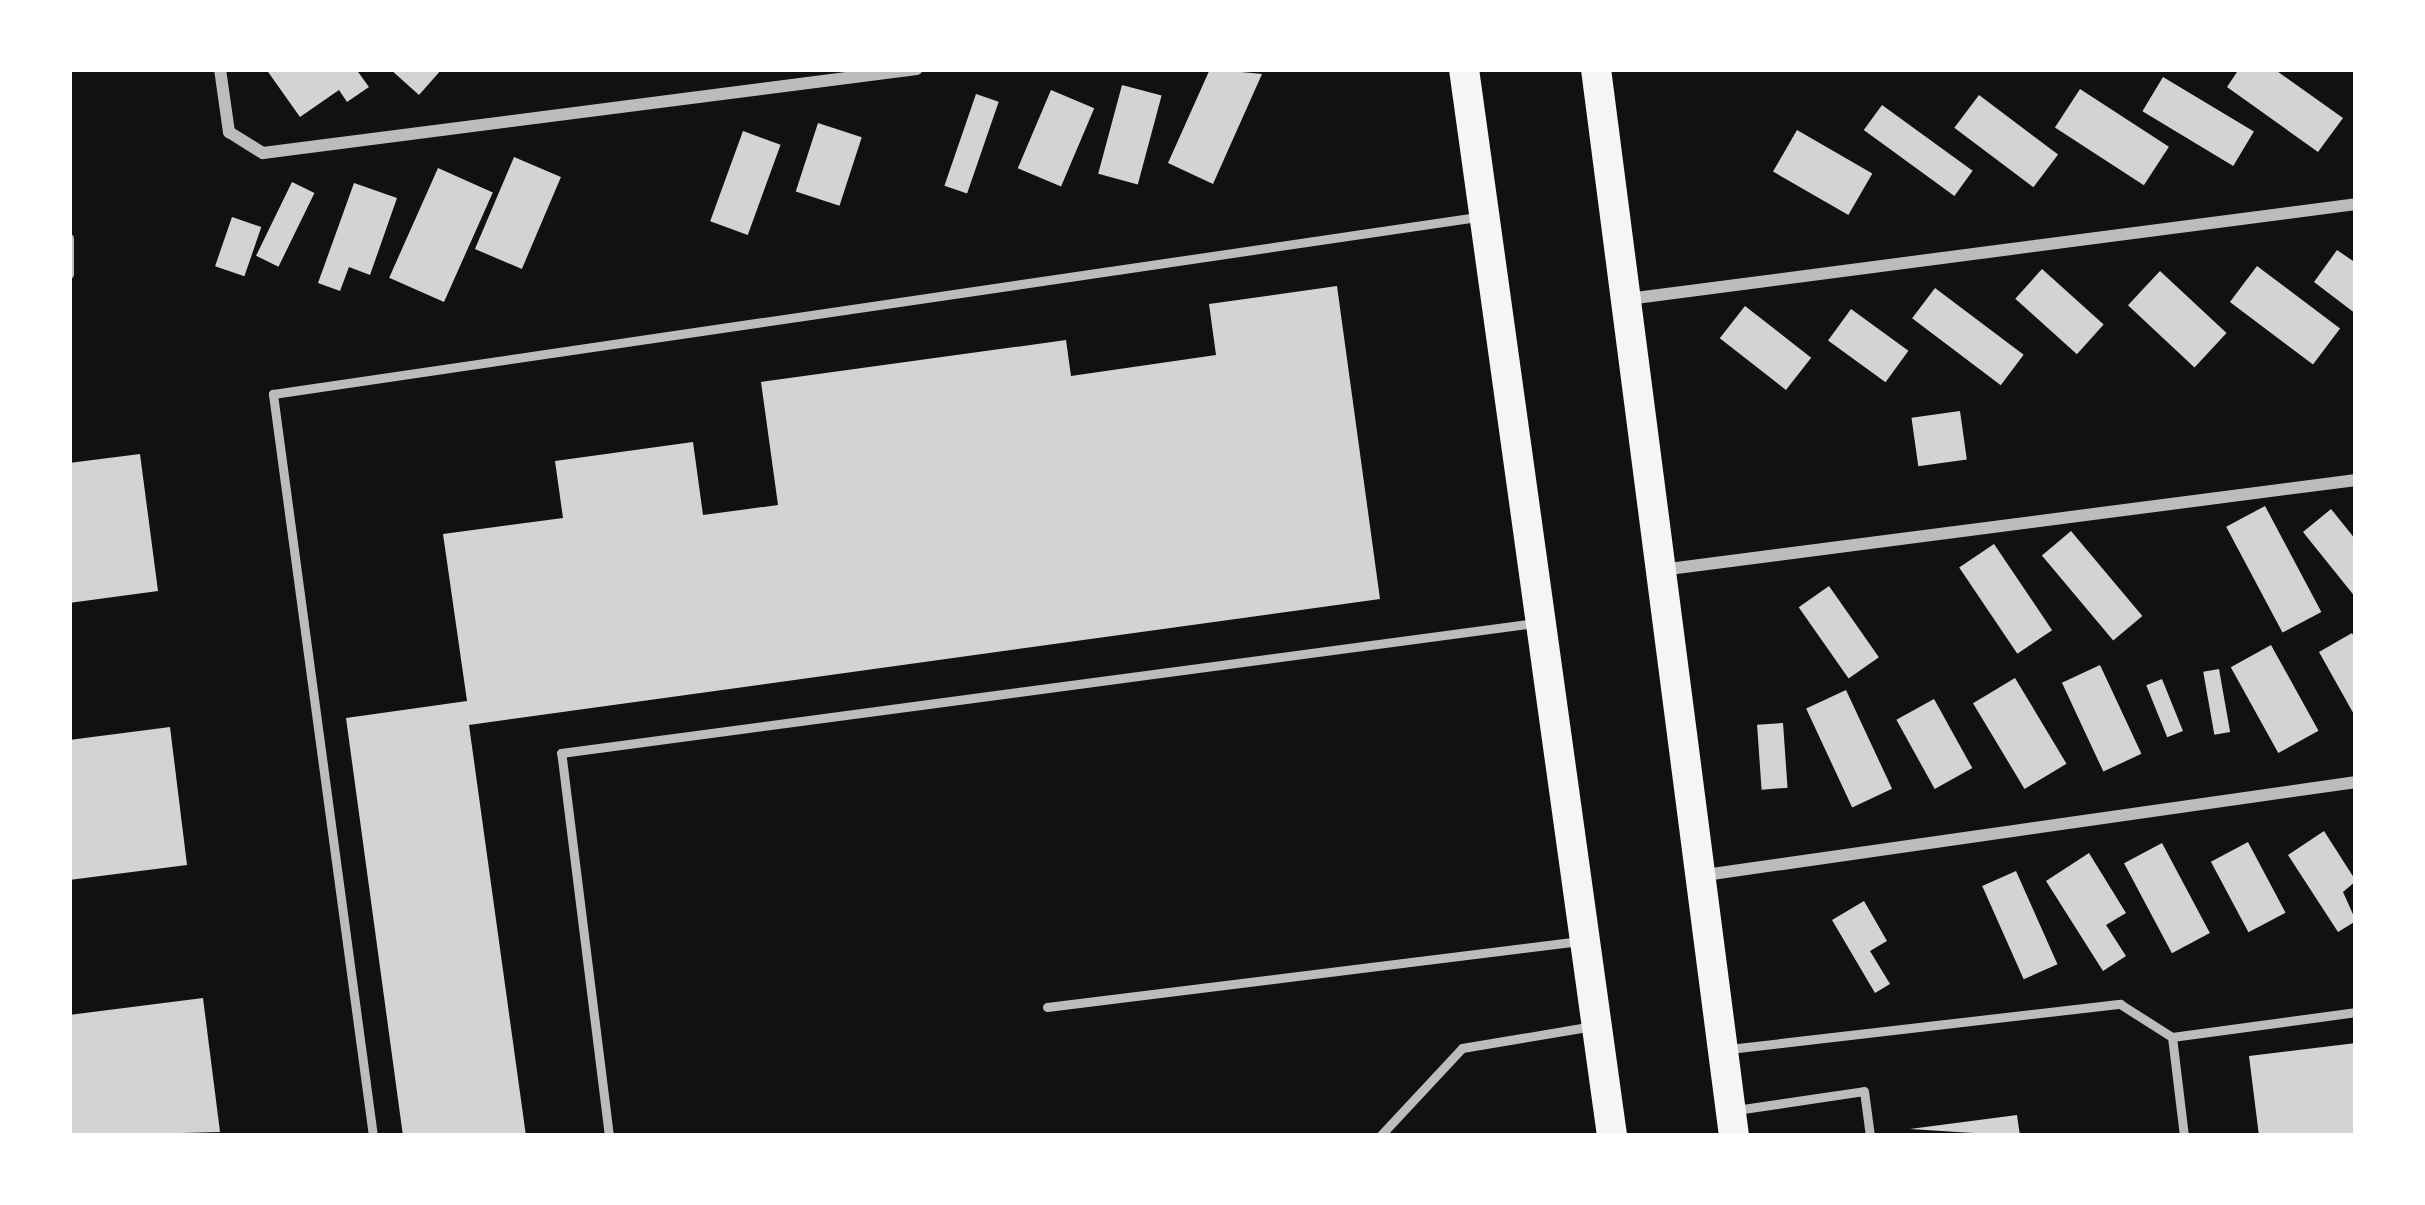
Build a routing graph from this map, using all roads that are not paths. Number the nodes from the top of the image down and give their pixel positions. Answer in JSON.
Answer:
{"nodes":[{"id":1,"x":220,"y":69,"type":"edge"},
{"id":2,"x":917,"y":69,"type":"edge"},
{"id":3,"x":1463,"y":69,"type":"edge"},
{"id":4,"x":1596,"y":69,"type":"edge"},
{"id":5,"x":2356,"y":204,"type":"edge"},
{"id":6,"x":1482,"y":216,"type":"junction"},
{"id":7,"x":69,"y":238,"type":"edge"},
{"id":8,"x":69,"y":274,"type":"edge"},
{"id":9,"x":1628,"y":299,"type":"junction"},
{"id":10,"x":2356,"y":480,"type":"edge"},
{"id":11,"x":1658,"y":570,"type":"junction"},
{"id":12,"x":1540,"y":622,"type":"junction"},
{"id":13,"x":2356,"y":782,"type":"edge"},
{"id":14,"x":1705,"y":875,"type":"junction"},
{"id":15,"x":1585,"y":940,"type":"junction"},
{"id":16,"x":1047,"y":1007,"type":"dead end"},
{"id":17,"x":2356,"y":1012,"type":"edge"},
{"id":18,"x":1598,"y":1025,"type":"junction"},
{"id":19,"x":2172,"y":1037,"type":"junction"},
{"id":20,"x":1724,"y":1049,"type":"junction"},
{"id":21,"x":1732,"y":1124,"type":"edge"},
{"id":22,"x":373,"y":1136,"type":"edge"},
{"id":23,"x":609,"y":1136,"type":"edge"},
{"id":24,"x":1380,"y":1136,"type":"edge"},
{"id":25,"x":1612,"y":1136,"type":"edge"},
{"id":26,"x":1870,"y":1136,"type":"edge"},
{"id":27,"x":2184,"y":1136,"type":"edge"}],
"edges":[{"from":1,"to":2,"type":"street"},
{"from":3,"to":6,"type":"main road"},
{"from":4,"to":9,"type":"main road"},
{"from":5,"to":9,"type":"street"},
{"from":6,"to":12,"type":"main road"},
{"from":6,"to":22,"type":"lane"},
{"from":7,"to":8,"type":"lane"},
{"from":9,"to":11,"type":"main road"},
{"from":10,"to":11,"type":"street"},
{"from":11,"to":14,"type":"main road"},
{"from":12,"to":15,"type":"main road"},
{"from":12,"to":23,"type":"lane"},
{"from":13,"to":14,"type":"street"},
{"from":14,"to":20,"type":"main road"},
{"from":15,"to":16,"type":"lane"},
{"from":15,"to":18,"type":"main road"},
{"from":17,"to":19,"type":"lane"},
{"from":18,"to":24,"type":"lane"},
{"from":18,"to":25,"type":"main road"},
{"from":19,"to":20,"type":"lane"},
{"from":19,"to":27,"type":"lane"},
{"from":20,"to":21,"type":"main road"},
{"from":21,"to":26,"type":"lane"}]}
